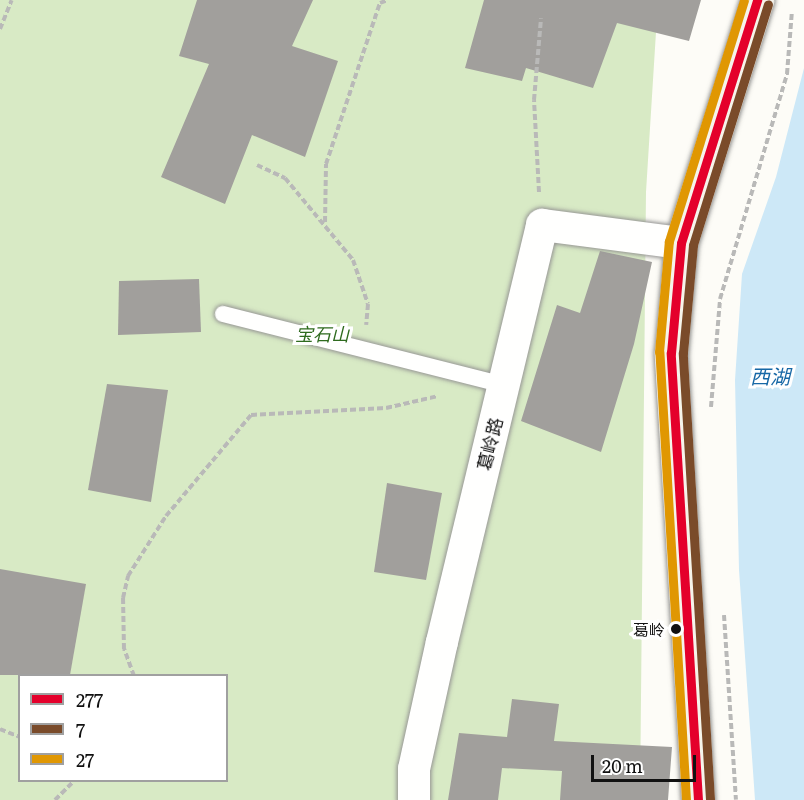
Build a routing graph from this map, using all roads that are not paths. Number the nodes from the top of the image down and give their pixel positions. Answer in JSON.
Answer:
{"nodes":[{"id":1,"x":757,"y":0,"type":"edge"},
{"id":2,"x":681,"y":243,"type":"junction"},
{"id":3,"x":223,"y":314,"type":"dead end"},
{"id":4,"x":504,"y":385,"type":"junction"},
{"id":5,"x":414,"y":800,"type":"edge"},
{"id":6,"x":698,"y":800,"type":"edge"}],
"edges":[{"from":1,"to":2,"type":"main road"},
{"from":2,"to":4,"type":"street","name":"葛岭路"},
{"from":2,"to":6,"type":"main road"},
{"from":3,"to":4,"type":"lane"},
{"from":4,"to":5,"type":"street","name":"葛岭路"}]}
